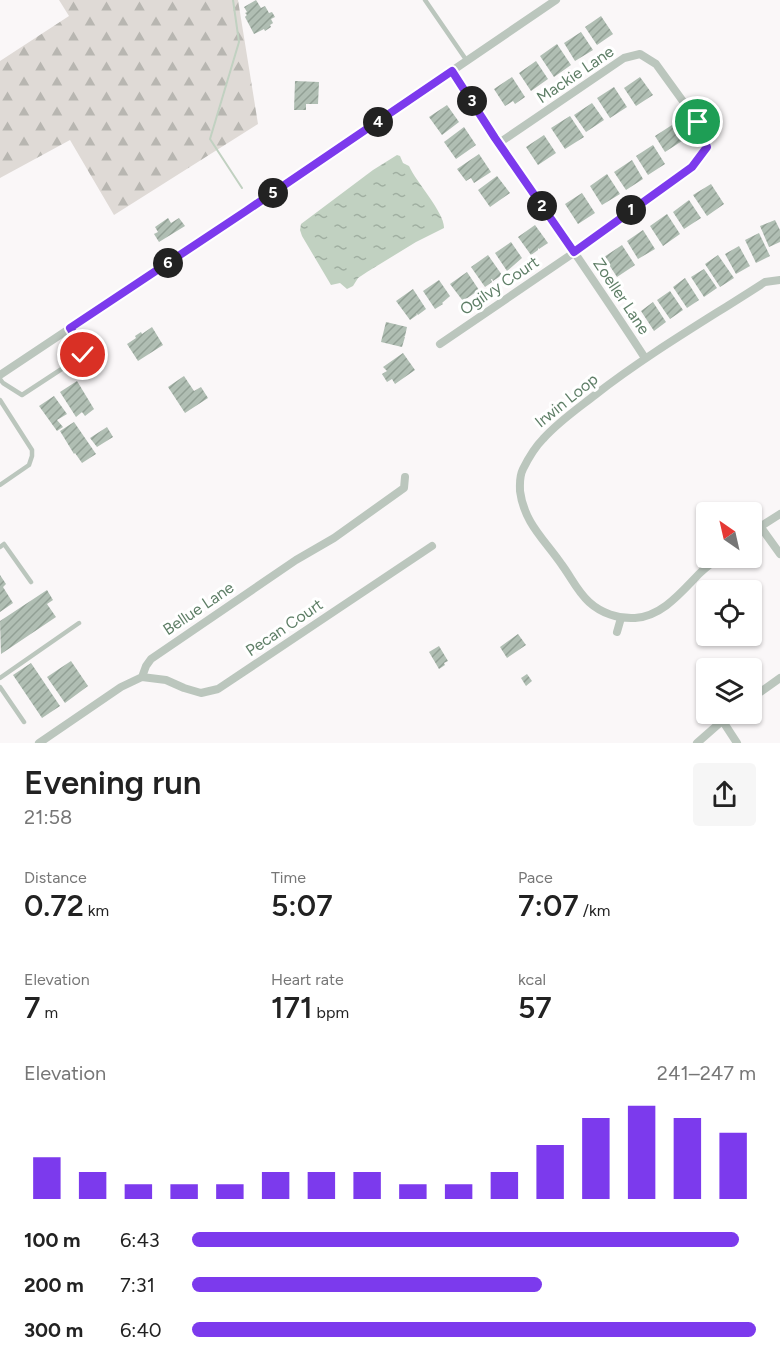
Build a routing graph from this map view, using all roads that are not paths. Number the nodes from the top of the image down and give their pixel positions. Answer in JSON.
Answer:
{"nodes":[{"id":1,"x":425,"y":0,"type":"edge"},
{"id":2,"x":551,"y":1,"type":"edge"},
{"id":3,"x":467,"y":61,"type":"junction"},
{"id":4,"x":452,"y":71,"type":"junction"},
{"id":5,"x":499,"y":143,"type":"junction"},
{"id":6,"x":574,"y":252,"type":"junction"},
{"id":7,"x":780,"y":280,"type":"edge"},
{"id":8,"x":70,"y":328,"type":"junction"},
{"id":9,"x":440,"y":344,"type":"dead end"},
{"id":10,"x":645,"y":358,"type":"junction"},
{"id":11,"x":0,"y":377,"type":"edge"},
{"id":12,"x":0,"y":400,"type":"edge"},
{"id":13,"x":405,"y":477,"type":"dead end"},
{"id":14,"x":0,"y":485,"type":"edge"},
{"id":15,"x":780,"y":514,"type":"edge"},
{"id":16,"x":762,"y":525,"type":"edge"},
{"id":17,"x":762,"y":529,"type":"edge"},
{"id":18,"x":432,"y":546,"type":"dead end"},
{"id":19,"x":0,"y":547,"type":"edge"},
{"id":20,"x":780,"y":555,"type":"edge"},
{"id":21,"x":706,"y":568,"type":"edge"},
{"id":22,"x":31,"y":582,"type":"dead end"},
{"id":23,"x":621,"y":618,"type":"junction"},
{"id":24,"x":79,"y":624,"type":"dead end"},
{"id":25,"x":617,"y":632,"type":"dead end"},
{"id":26,"x":142,"y":677,"type":"junction"},
{"id":27,"x":0,"y":678,"type":"edge"},
{"id":28,"x":780,"y":678,"type":"edge"},
{"id":29,"x":0,"y":687,"type":"edge"},
{"id":30,"x":762,"y":691,"type":"edge"},
{"id":31,"x":24,"y":722,"type":"dead end"},
{"id":32,"x":718,"y":724,"type":"edge"},
{"id":33,"x":725,"y":724,"type":"edge"},
{"id":34,"x":39,"y":743,"type":"edge"},
{"id":35,"x":697,"y":743,"type":"edge"},
{"id":36,"x":738,"y":743,"type":"edge"}],
"edges":[{"from":1,"to":3,"type":"lane"},
{"from":2,"to":3,"type":"street"},
{"from":3,"to":4,"type":"street"},
{"from":4,"to":5,"type":"street","name":"Zoeller Lane"},
{"from":4,"to":8,"type":"street"},
{"from":5,"to":6,"type":"street","name":"Zoeller Lane"},
{"from":5,"to":6,"type":"street","name":"Mackie Lane"},
{"from":6,"to":9,"type":"street","name":"Ogilvy Court"},
{"from":6,"to":10,"type":"street","name":"Zoeller Lane"},
{"from":7,"to":10,"type":"street","name":"Irwin Loop"},
{"from":8,"to":11,"type":"street"},
{"from":8,"to":11,"type":"lane"},
{"from":10,"to":23,"type":"street","name":"Irwin Loop"},
{"from":12,"to":14,"type":"lane"},
{"from":13,"to":26,"type":"street","name":"Bellue Lane"},
{"from":15,"to":16,"type":"street"},
{"from":17,"to":20,"type":"street"},
{"from":18,"to":26,"type":"street","name":"Pecan Court"},
{"from":19,"to":22,"type":"lane"},
{"from":21,"to":23,"type":"street"},
{"from":23,"to":25,"type":"street"},
{"from":24,"to":27,"type":"lane"},
{"from":26,"to":34,"type":"street","name":"Bellue Lane"},
{"from":28,"to":30,"type":"street"},
{"from":29,"to":31,"type":"lane"},
{"from":32,"to":35,"type":"street"},
{"from":33,"to":36,"type":"street"}]}
